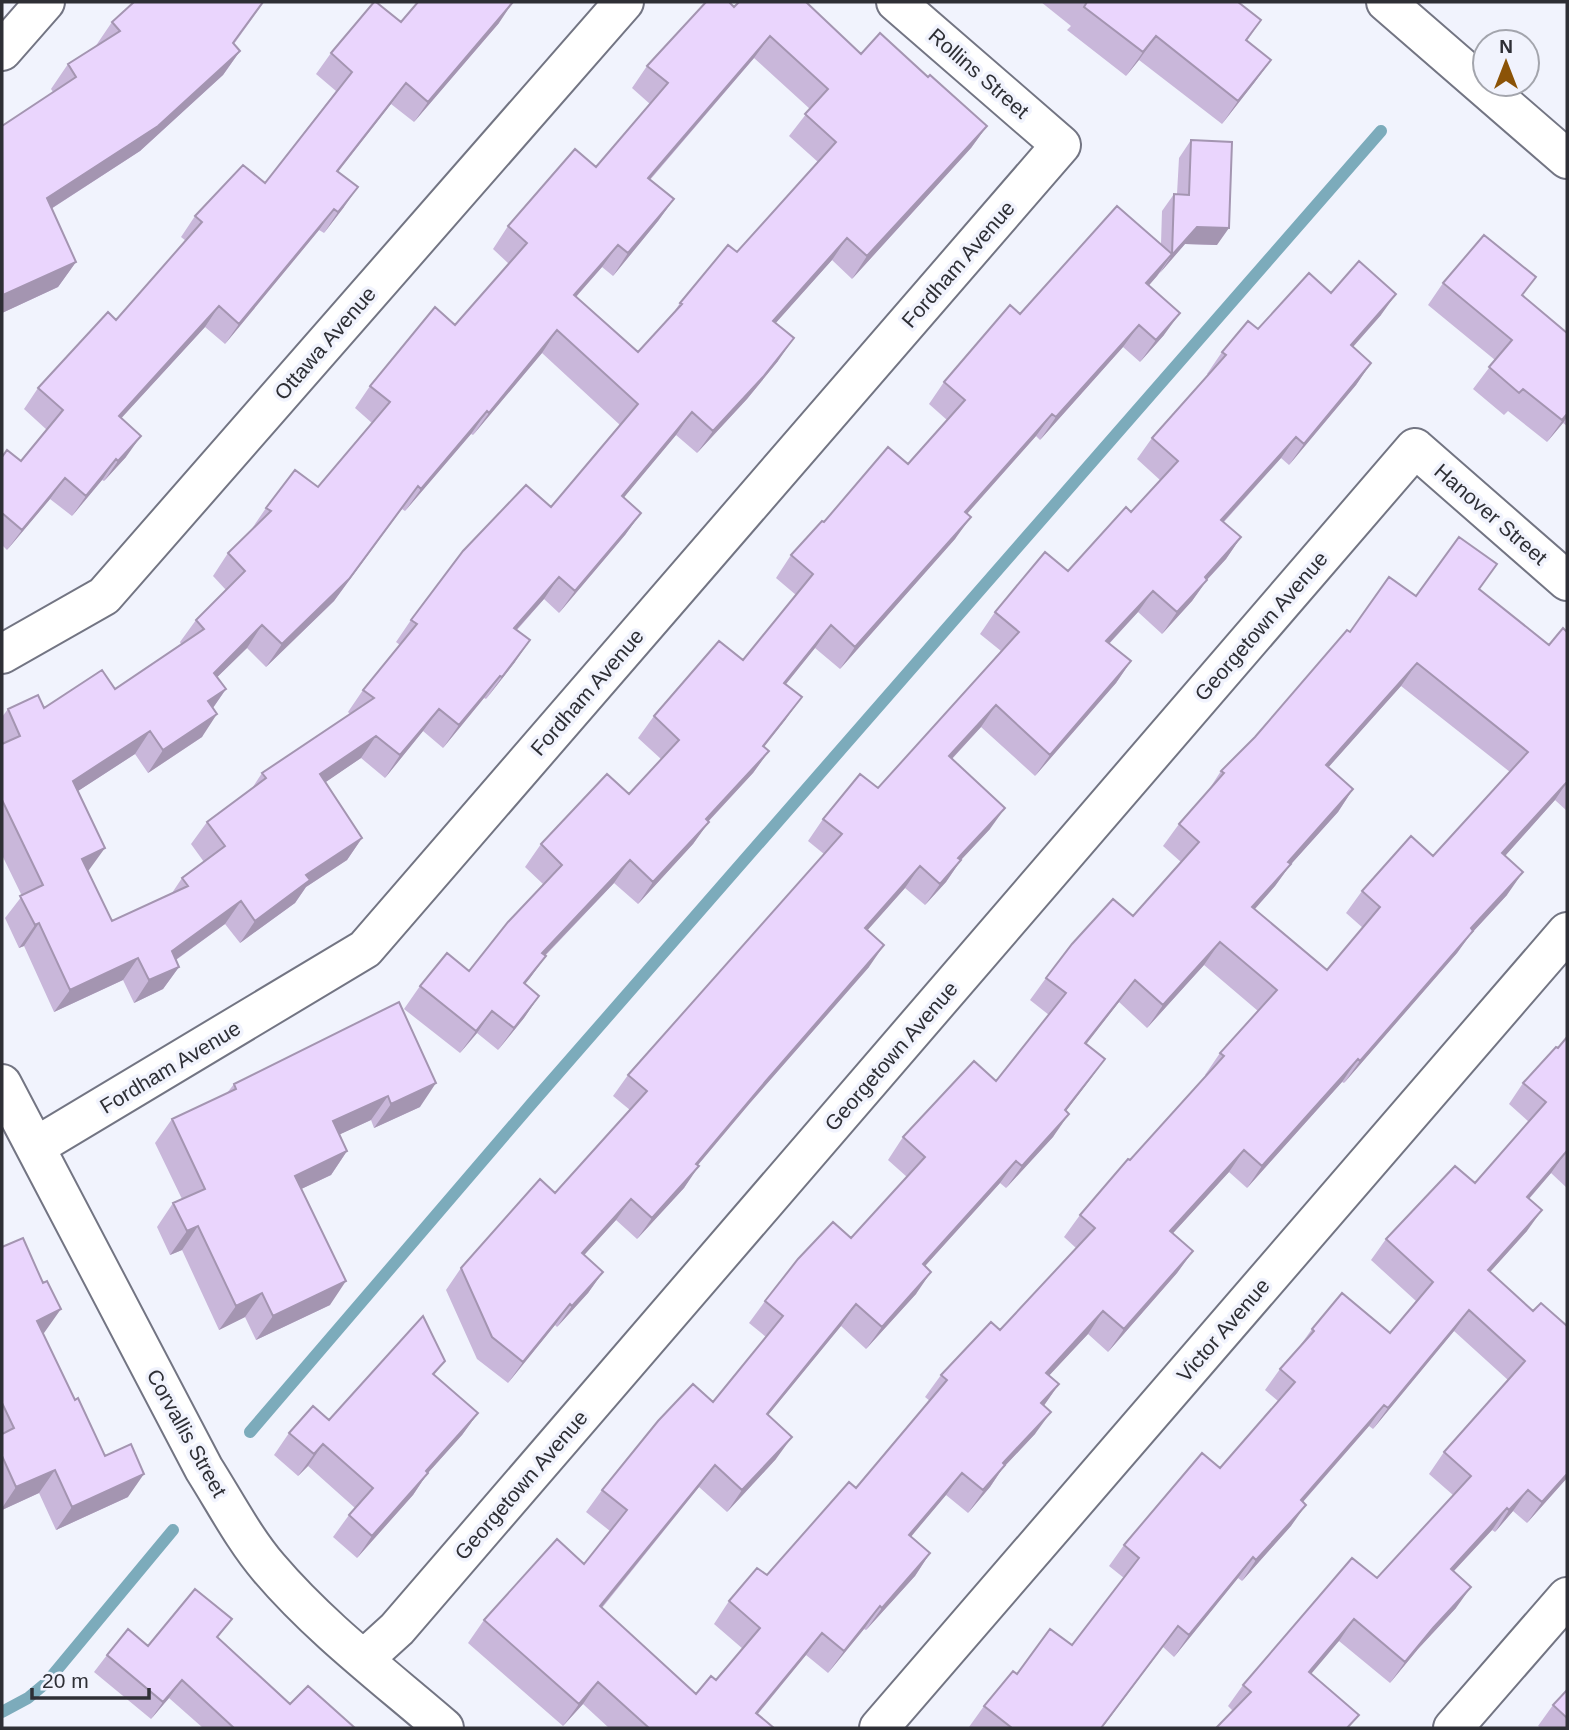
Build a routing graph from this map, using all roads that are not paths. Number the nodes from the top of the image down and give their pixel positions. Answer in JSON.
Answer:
{"nodes":[{"id":1,"x":45,"y":2,"type":"edge"},
{"id":2,"x":624,"y":2,"type":"edge"},
{"id":3,"x":896,"y":2,"type":"edge"},
{"id":4,"x":1386,"y":2,"type":"edge"},
{"id":5,"x":2,"y":51,"type":"edge"},
{"id":6,"x":1061,"y":145,"type":"joint"},
{"id":7,"x":1567,"y":159,"type":"edge"},
{"id":8,"x":1415,"y":448,"type":"joint"},
{"id":9,"x":1567,"y":581,"type":"edge"},
{"id":10,"x":2,"y":654,"type":"edge"},
{"id":11,"x":1567,"y":932,"type":"edge"},
{"id":12,"x":2,"y":1084,"type":"edge"},
{"id":13,"x":35,"y":1147,"type":"junction"},
{"id":14,"x":1567,"y":1597,"type":"edge"},
{"id":15,"x":364,"y":1659,"type":"junction"},
{"id":16,"x":444,"y":1728,"type":"edge"},
{"id":17,"x":879,"y":1728,"type":"edge"},
{"id":18,"x":1453,"y":1728,"type":"edge"}],
"edges":[{"from":1,"to":5,"type":"main road"},
{"from":2,"to":10,"type":"main road","name":"Ottawa Avenue"},
{"from":3,"to":6,"type":"main road","name":"Rollins Street"},
{"from":4,"to":7,"type":"main road"},
{"from":6,"to":13,"type":"main road","name":"Fordham Avenue"},
{"from":8,"to":9,"type":"main road","name":"Hanover Street"},
{"from":8,"to":15,"type":"main road","name":"Georgetown Avenue"},
{"from":11,"to":17,"type":"main road","name":"Victor Avenue"},
{"from":12,"to":13,"type":"main road","name":"Corvallis Street"},
{"from":13,"to":15,"type":"main road","name":"Corvallis Street"},
{"from":14,"to":18,"type":"main road"},
{"from":15,"to":16,"type":"main road","name":"Corvallis Street"}]}
